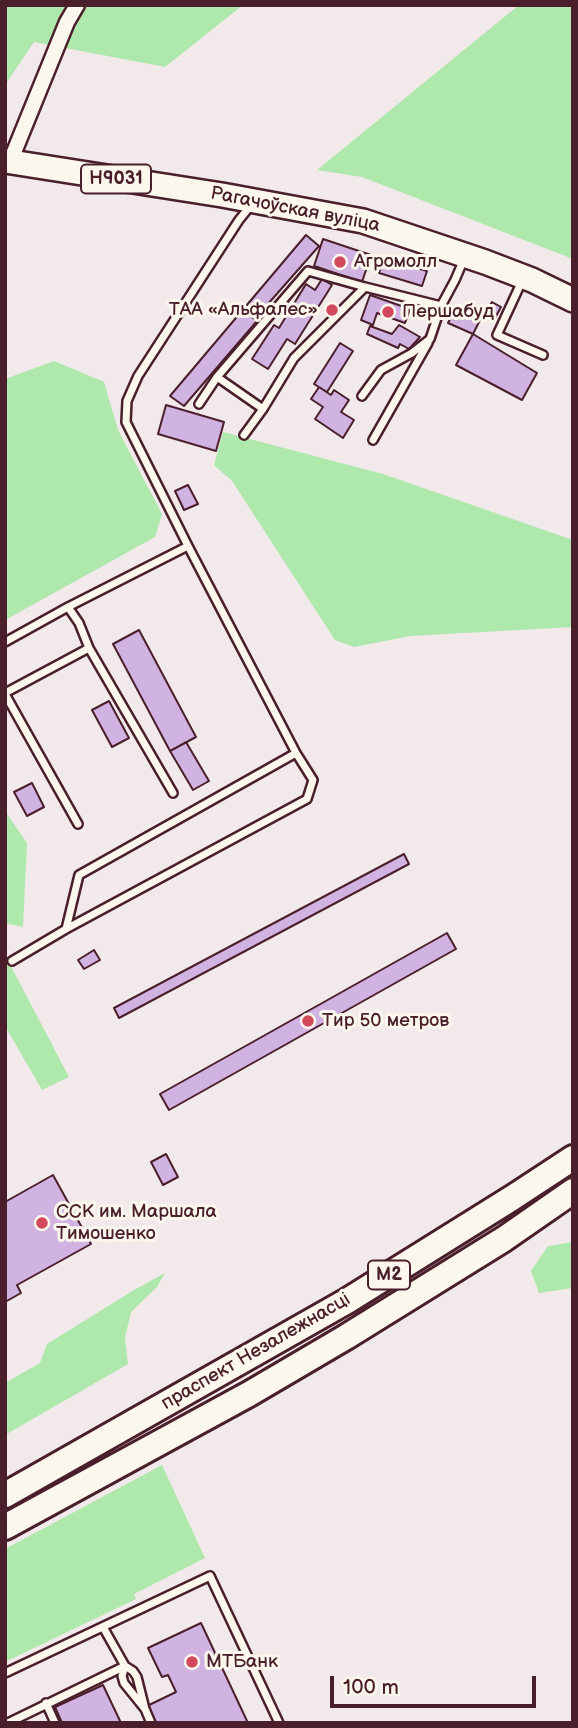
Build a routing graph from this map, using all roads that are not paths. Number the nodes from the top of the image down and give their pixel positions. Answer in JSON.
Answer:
{"nodes":[{"id":1,"x":77,"y":5,"type":"edge"},
{"id":2,"x":8,"y":162,"type":"edge"},
{"id":3,"x":255,"y":201,"type":"junction"},
{"id":4,"x":466,"y":255,"type":"junction"},
{"id":5,"x":524,"y":277,"type":"junction"},
{"id":6,"x":365,"y":287,"type":"junction"},
{"id":7,"x":573,"y":300,"type":"edge"},
{"id":8,"x":441,"y":306,"type":"junction"},
{"id":9,"x":430,"y":339,"type":"junction"},
{"id":10,"x":543,"y":355,"type":"dead end"},
{"id":11,"x":217,"y":377,"type":"junction"},
{"id":12,"x":362,"y":396,"type":"dead end"},
{"id":13,"x":199,"y":404,"type":"dead end"},
{"id":14,"x":263,"y":410,"type":"junction"},
{"id":15,"x":244,"y":435,"type":"dead end"},
{"id":16,"x":373,"y":440,"type":"dead end"},
{"id":17,"x":188,"y":546,"type":"junction"},
{"id":18,"x":68,"y":607,"type":"junction"},
{"id":19,"x":5,"y":642,"type":"edge"},
{"id":20,"x":89,"y":648,"type":"junction"},
{"id":21,"x":5,"y":693,"type":"edge"},
{"id":22,"x":296,"y":752,"type":"junction"},
{"id":23,"x":173,"y":793,"type":"dead end"},
{"id":24,"x":78,"y":824,"type":"dead end"},
{"id":25,"x":66,"y":929,"type":"junction"},
{"id":26,"x":12,"y":961,"type":"dead end"},
{"id":27,"x":573,"y":1158,"type":"edge"},
{"id":28,"x":573,"y":1191,"type":"edge"},
{"id":29,"x":573,"y":1205,"type":"edge"},
{"id":30,"x":503,"y":1239,"type":"junction"},
{"id":31,"x":5,"y":1495,"type":"edge"},
{"id":32,"x":5,"y":1527,"type":"edge"},
{"id":33,"x":103,"y":1627,"type":"junction"},
{"id":34,"x":125,"y":1666,"type":"junction"},
{"id":35,"x":5,"y":1674,"type":"edge"},
{"id":36,"x":46,"y":1703,"type":"junction"},
{"id":37,"x":145,"y":1709,"type":"junction"},
{"id":38,"x":12,"y":1722,"type":"edge"},
{"id":39,"x":55,"y":1723,"type":"edge"},
{"id":40,"x":151,"y":1723,"type":"edge"},
{"id":41,"x":279,"y":1723,"type":"edge"}],
"edges":[{"from":1,"to":2,"type":"street"},
{"from":2,"to":3,"type":"main road","name":"Рагачоўская вуліца","number":"Н9031"},
{"from":3,"to":4,"type":"main road","name":"Рагачоўская вуліца","number":"Н9031"},
{"from":3,"to":17,"type":"lane"},
{"from":4,"to":5,"type":"main road","name":"Рагачоўская вуліца","number":"Н9031"},
{"from":4,"to":8,"type":"lane"},
{"from":5,"to":7,"type":"main road","name":"Рагачоўская вуліца","number":"Н9031"},
{"from":5,"to":10,"type":"lane"},
{"from":6,"to":8,"type":"lane"},
{"from":6,"to":11,"type":"lane"},
{"from":6,"to":14,"type":"lane"},
{"from":8,"to":9,"type":"lane"},
{"from":9,"to":12,"type":"lane"},
{"from":9,"to":16,"type":"lane"},
{"from":11,"to":13,"type":"lane"},
{"from":11,"to":14,"type":"lane"},
{"from":14,"to":15,"type":"lane"},
{"from":17,"to":18,"type":"lane"},
{"from":17,"to":22,"type":"lane"},
{"from":18,"to":19,"type":"lane"},
{"from":18,"to":20,"type":"lane"},
{"from":20,"to":21,"type":"lane"},
{"from":20,"to":23,"type":"lane"},
{"from":21,"to":24,"type":"lane"},
{"from":22,"to":25,"type":"lane"},
{"from":22,"to":25,"type":"lane"},
{"from":25,"to":26,"type":"lane"},
{"from":27,"to":31,"type":"highway","name":"праспект Незалежнасці","number":"М2"},
{"from":28,"to":30,"type":"highway","name":"праспект Незалежнасці","number":"М2"},
{"from":29,"to":30,"type":"highway"},
{"from":30,"to":32,"type":"highway","name":"праспект Незалежнасці","number":"М2"},
{"from":33,"to":34,"type":"lane"},
{"from":33,"to":35,"type":"lane"},
{"from":33,"to":41,"type":"lane"},
{"from":34,"to":36,"type":"lane"},
{"from":34,"to":37,"type":"lane"},
{"from":34,"to":37,"type":"lane"},
{"from":36,"to":38,"type":"lane"},
{"from":36,"to":39,"type":"lane"},
{"from":37,"to":40,"type":"lane"}]}
